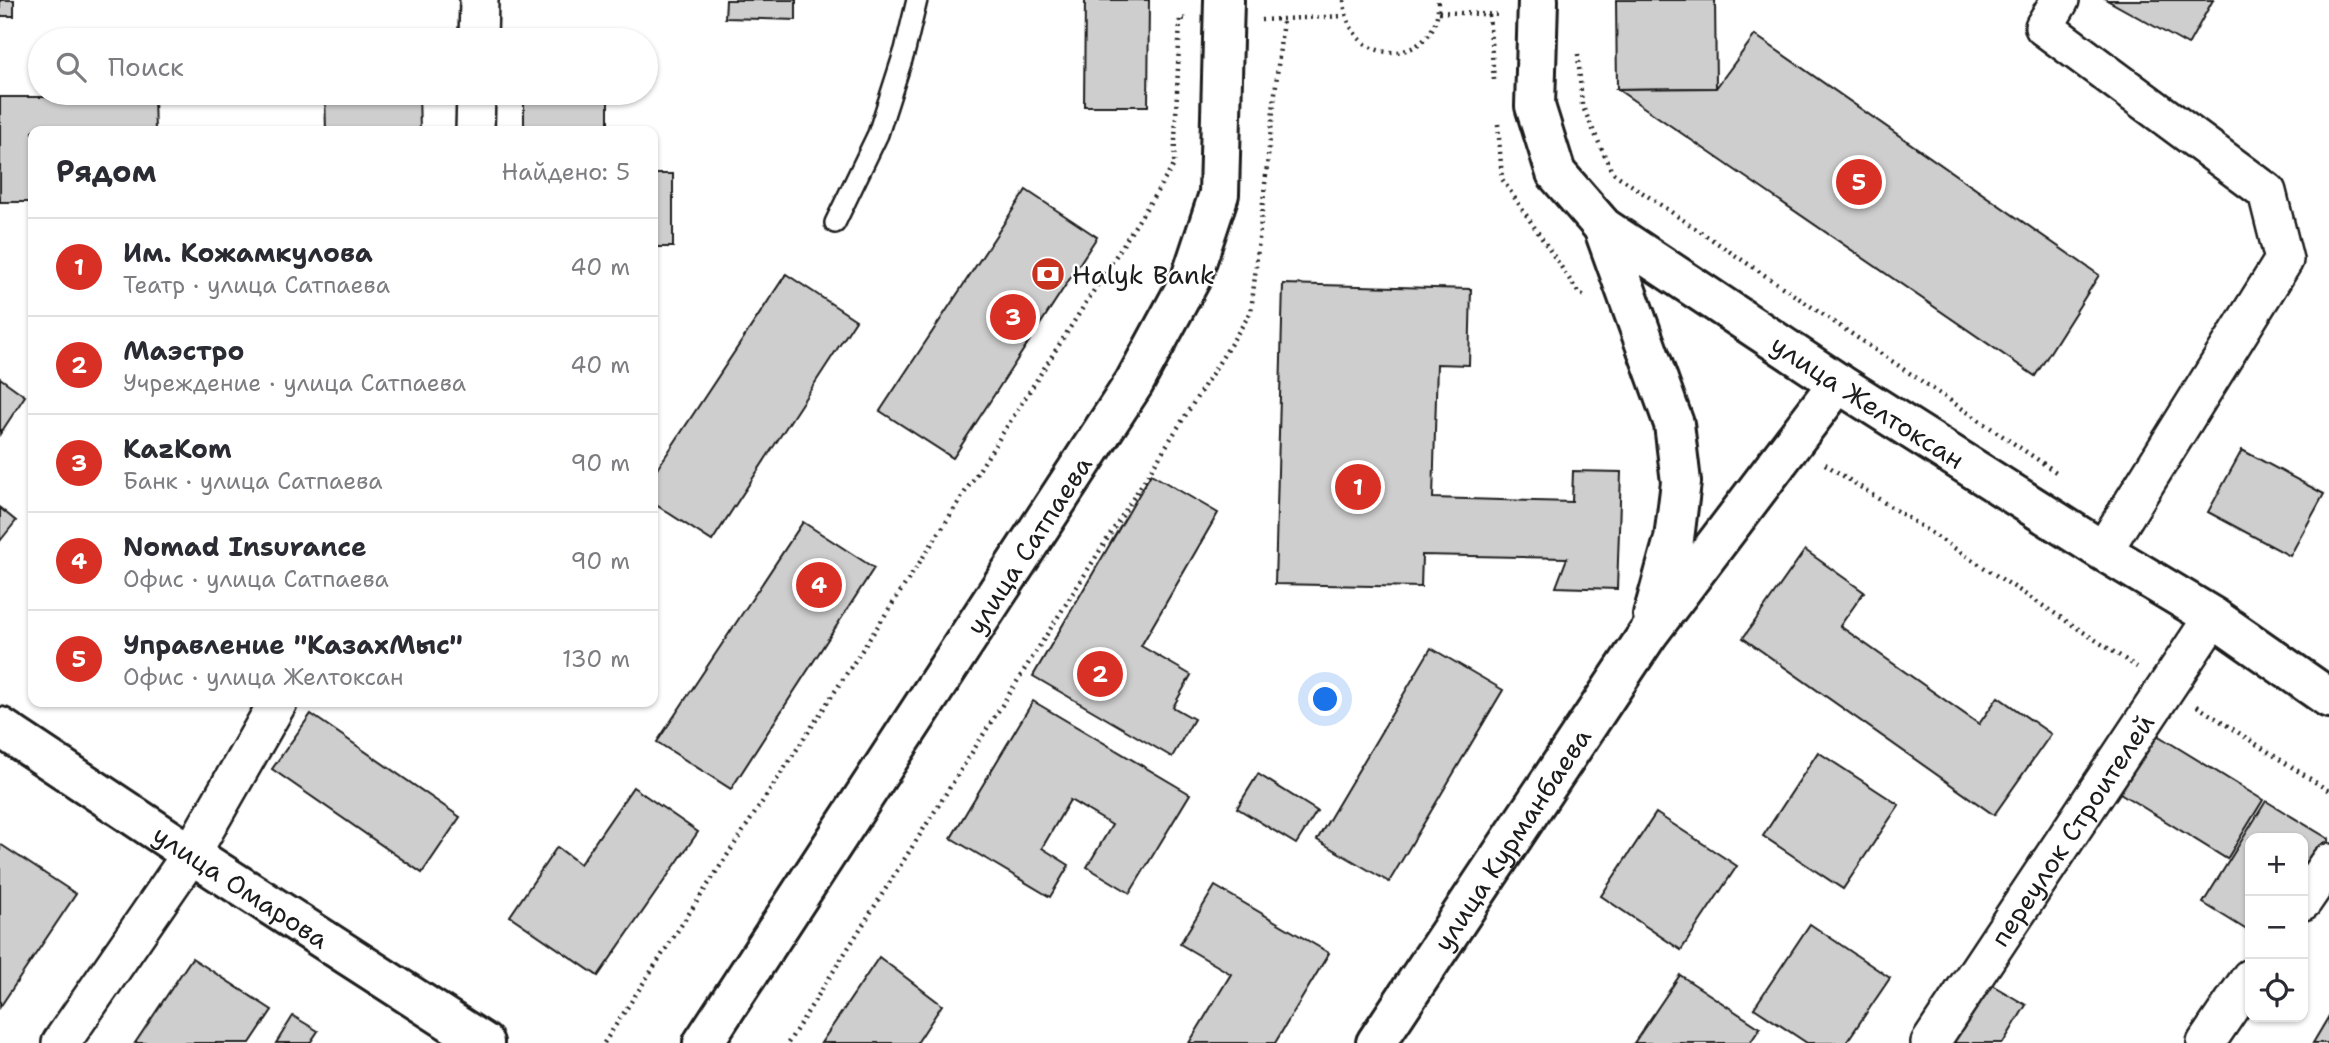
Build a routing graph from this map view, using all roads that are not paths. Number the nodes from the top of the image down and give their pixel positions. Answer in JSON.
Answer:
{"nodes":[{"id":1,"x":479,"y":0,"type":"edge"},
{"id":2,"x":918,"y":0,"type":"edge"},
{"id":3,"x":2060,"y":0,"type":"edge"},
{"id":4,"x":1537,"y":9,"type":"edge"},
{"id":5,"x":1225,"y":10,"type":"edge"},
{"id":6,"x":478,"y":28,"type":"edge"},
{"id":7,"x":476,"y":105,"type":"edge"},
{"id":8,"x":475,"y":126,"type":"edge"},
{"id":9,"x":835,"y":223,"type":"dead end"},
{"id":10,"x":1603,"y":228,"type":"junction"},
{"id":11,"x":1838,"y":383,"type":"junction"},
{"id":12,"x":2103,"y":551,"type":"junction"},
{"id":13,"x":2213,"y":617,"type":"junction"},
{"id":14,"x":1648,"y":634,"type":"junction"},
{"id":15,"x":2329,"y":698,"type":"edge"},
{"id":16,"x":275,"y":707,"type":"edge"},
{"id":17,"x":0,"y":727,"type":"edge"},
{"id":18,"x":191,"y":854,"type":"junction"},
{"id":19,"x":2329,"y":863,"type":"edge"},
{"id":20,"x":2306,"y":896,"type":"edge"},
{"id":21,"x":2245,"y":985,"type":"edge"},
{"id":22,"x":61,"y":1043,"type":"edge"},
{"id":23,"x":484,"y":1043,"type":"edge"},
{"id":24,"x":703,"y":1043,"type":"edge"},
{"id":25,"x":1376,"y":1043,"type":"edge"},
{"id":26,"x":1930,"y":1043,"type":"edge"},
{"id":27,"x":2206,"y":1043,"type":"edge"}],
"edges":[{"from":1,"to":6,"type":"street"},
{"from":2,"to":9,"type":"lane"},
{"from":3,"to":12,"type":"street"},
{"from":4,"to":10,"type":"main road","name":"улица Желтоксан"},
{"from":5,"to":24,"type":"main road","name":"улица Сатпаева"},
{"from":7,"to":8,"type":"street"},
{"from":10,"to":11,"type":"main road","name":"улица Желтоксан"},
{"from":10,"to":14,"type":"main road"},
{"from":11,"to":12,"type":"main road","name":"улица Желтоксан"},
{"from":11,"to":14,"type":"main road"},
{"from":12,"to":13,"type":"main road","name":"улица Желтоксан"},
{"from":13,"to":15,"type":"main road","name":"улица Желтоксан"},
{"from":13,"to":26,"type":"street","name":"переулок Строителей"},
{"from":14,"to":25,"type":"main road","name":"улица Курманбаева"},
{"from":16,"to":18,"type":"street"},
{"from":17,"to":18,"type":"main road","name":"улица Омарова"},
{"from":18,"to":22,"type":"street"},
{"from":18,"to":23,"type":"main road","name":"улица Омарова"},
{"from":19,"to":20,"type":"street"},
{"from":21,"to":27,"type":"street"}]}
